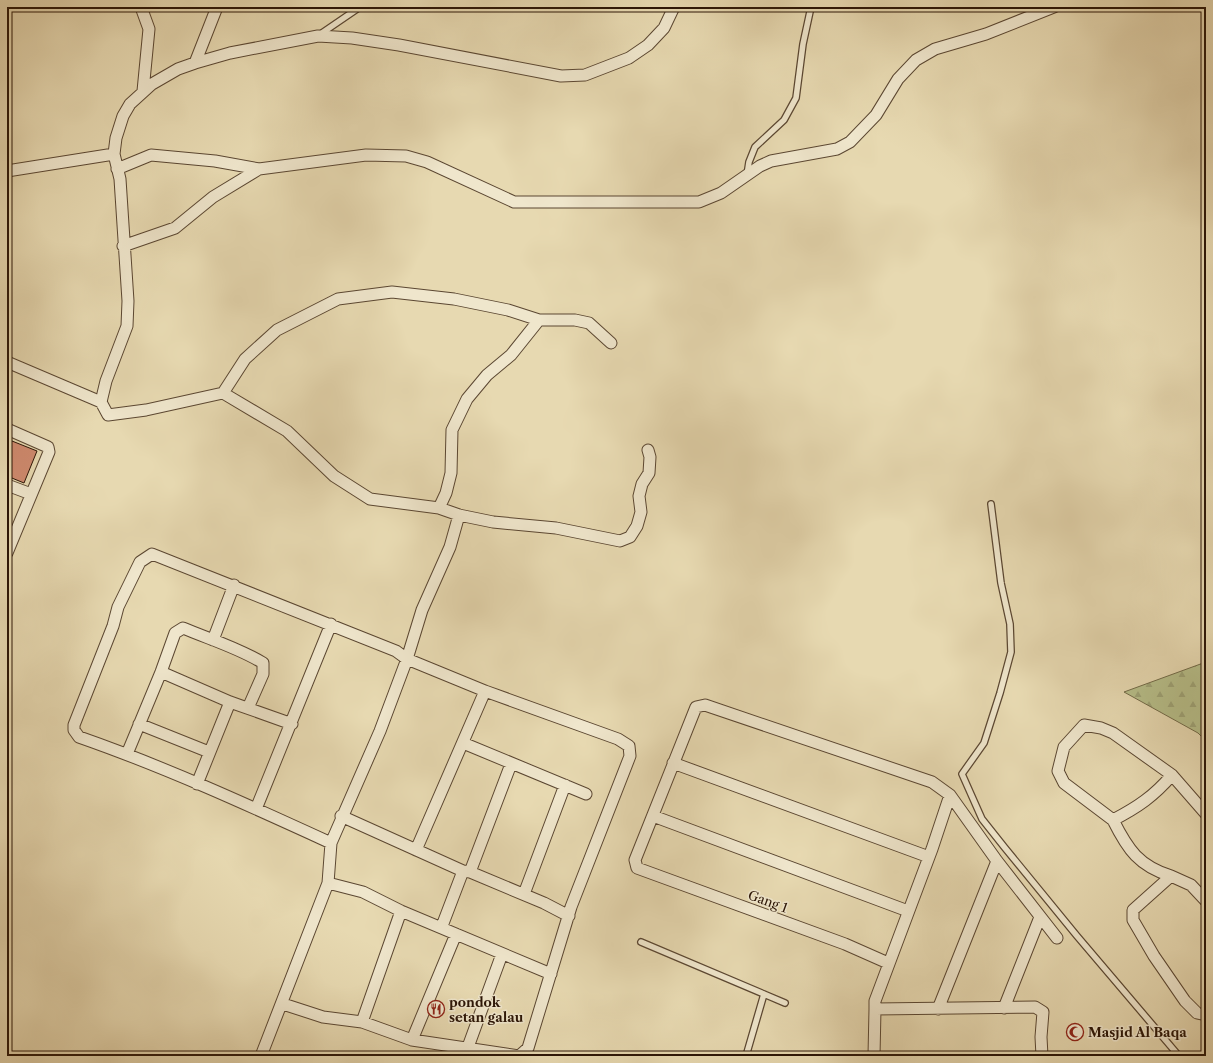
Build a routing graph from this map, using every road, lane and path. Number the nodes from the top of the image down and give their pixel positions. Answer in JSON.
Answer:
{"nodes":[{"id":1,"x":141,"y":7,"type":"edge"},
{"id":2,"x":217,"y":7,"type":"edge"},
{"id":3,"x":360,"y":7,"type":"edge"},
{"id":4,"x":674,"y":7,"type":"edge"},
{"id":5,"x":811,"y":7,"type":"edge"},
{"id":6,"x":1054,"y":7,"type":"edge"},
{"id":7,"x":318,"y":36,"type":"junction"},
{"id":8,"x":195,"y":63,"type":"junction"},
{"id":9,"x":143,"y":91,"type":"junction"},
{"id":10,"x":114,"y":154,"type":"junction"},
{"id":11,"x":117,"y":169,"type":"junction"},
{"id":12,"x":259,"y":169,"type":"junction"},
{"id":13,"x":7,"y":171,"type":"edge"},
{"id":14,"x":747,"y":175,"type":"junction"},
{"id":15,"x":123,"y":246,"type":"junction"},
{"id":16,"x":539,"y":320,"type":"junction"},
{"id":17,"x":611,"y":343,"type":"dead end"},
{"id":18,"x":7,"y":362,"type":"edge"},
{"id":19,"x":223,"y":393,"type":"junction"},
{"id":20,"x":101,"y":402,"type":"junction"},
{"id":21,"x":7,"y":429,"type":"edge"},
{"id":22,"x":648,"y":450,"type":"dead end"},
{"id":23,"x":7,"y":484,"type":"edge"},
{"id":24,"x":31,"y":494,"type":"junction"},
{"id":25,"x":991,"y":504,"type":"dead end"},
{"id":26,"x":439,"y":508,"type":"junction"},
{"id":27,"x":459,"y":515,"type":"junction"},
{"id":28,"x":8,"y":546,"type":"edge"},
{"id":29,"x":234,"y":586,"type":"junction"},
{"id":30,"x":331,"y":624,"type":"junction"},
{"id":31,"x":213,"y":640,"type":"junction"},
{"id":32,"x":407,"y":659,"type":"junction"},
{"id":33,"x":161,"y":672,"type":"junction"},
{"id":34,"x":485,"y":691,"type":"junction"},
{"id":35,"x":230,"y":702,"type":"junction"},
{"id":36,"x":248,"y":708,"type":"junction"},
{"id":37,"x":139,"y":724,"type":"junction"},
{"id":38,"x":292,"y":724,"type":"junction"},
{"id":39,"x":463,"y":743,"type":"junction"},
{"id":40,"x":209,"y":752,"type":"junction"},
{"id":41,"x":127,"y":754,"type":"junction"},
{"id":42,"x":673,"y":763,"type":"junction"},
{"id":43,"x":511,"y":764,"type":"junction"},
{"id":44,"x":1172,"y":774,"type":"junction"},
{"id":45,"x":197,"y":784,"type":"junction"},
{"id":46,"x":565,"y":785,"type":"junction"},
{"id":47,"x":586,"y":794,"type":"dead end"},
{"id":48,"x":950,"y":795,"type":"junction"},
{"id":49,"x":256,"y":809,"type":"junction"},
{"id":50,"x":1206,"y":814,"type":"edge"},
{"id":51,"x":342,"y":816,"type":"junction"},
{"id":52,"x":652,"y":816,"type":"junction"},
{"id":53,"x":1113,"y":820,"type":"junction"},
{"id":54,"x":330,"y":843,"type":"junction"},
{"id":55,"x":416,"y":850,"type":"junction"},
{"id":56,"x":929,"y":857,"type":"junction"},
{"id":57,"x":997,"y":861,"type":"junction"},
{"id":58,"x":467,"y":871,"type":"junction"},
{"id":59,"x":1171,"y":876,"type":"junction"},
{"id":60,"x":328,"y":883,"type":"junction"},
{"id":61,"x":524,"y":894,"type":"junction"},
{"id":62,"x":1206,"y":901,"type":"edge"},
{"id":63,"x":401,"y":911,"type":"junction"},
{"id":64,"x":908,"y":911,"type":"junction"},
{"id":65,"x":569,"y":916,"type":"junction"},
{"id":66,"x":1040,"y":917,"type":"junction"},
{"id":67,"x":442,"y":926,"type":"junction"},
{"id":68,"x":456,"y":934,"type":"junction"},
{"id":69,"x":1057,"y":938,"type":"dead end"},
{"id":70,"x":641,"y":942,"type":"dead end"},
{"id":71,"x":502,"y":954,"type":"junction"},
{"id":72,"x":888,"y":963,"type":"junction"},
{"id":73,"x":551,"y":974,"type":"junction"},
{"id":74,"x":764,"y":994,"type":"junction"},
{"id":75,"x":785,"y":1002,"type":"dead end"},
{"id":76,"x":283,"y":1004,"type":"junction"},
{"id":77,"x":1004,"y":1008,"type":"junction"},
{"id":78,"x":938,"y":1009,"type":"junction"},
{"id":79,"x":875,"y":1010,"type":"junction"},
{"id":80,"x":1206,"y":1016,"type":"edge"},
{"id":81,"x":362,"y":1022,"type":"junction"},
{"id":82,"x":412,"y":1040,"type":"junction"},
{"id":83,"x":468,"y":1047,"type":"junction"},
{"id":84,"x":261,"y":1056,"type":"edge"},
{"id":85,"x":746,"y":1056,"type":"edge"},
{"id":86,"x":874,"y":1056,"type":"edge"},
{"id":87,"x":1042,"y":1056,"type":"edge"},
{"id":88,"x":1179,"y":1056,"type":"edge"}],
"edges":[{"from":1,"to":9,"type":"street"},
{"from":2,"to":8,"type":"street"},
{"from":3,"to":7,"type":"lane"},
{"from":4,"to":7,"type":"street"},
{"from":5,"to":14,"type":"lane"},
{"from":6,"to":14,"type":"street"},
{"from":7,"to":8,"type":"street"},
{"from":8,"to":9,"type":"street"},
{"from":9,"to":10,"type":"street"},
{"from":10,"to":11,"type":"street"},
{"from":10,"to":13,"type":"street"},
{"from":11,"to":12,"type":"street"},
{"from":11,"to":15,"type":"street"},
{"from":12,"to":14,"type":"street"},
{"from":12,"to":15,"type":"street"},
{"from":15,"to":20,"type":"street"},
{"from":16,"to":17,"type":"street"},
{"from":16,"to":19,"type":"street"},
{"from":16,"to":26,"type":"street"},
{"from":18,"to":20,"type":"street"},
{"from":19,"to":20,"type":"street"},
{"from":19,"to":26,"type":"street"},
{"from":21,"to":24,"type":"street"},
{"from":22,"to":27,"type":"street"},
{"from":23,"to":24,"type":"street"},
{"from":24,"to":28,"type":"street"},
{"from":25,"to":88,"type":"lane"},
{"from":26,"to":27,"type":"street"},
{"from":27,"to":32,"type":"street"},
{"from":29,"to":30,"type":"street"},
{"from":29,"to":31,"type":"street"},
{"from":29,"to":41,"type":"street"},
{"from":30,"to":32,"type":"street"},
{"from":30,"to":38,"type":"street"},
{"from":31,"to":33,"type":"street"},
{"from":31,"to":36,"type":"street"},
{"from":32,"to":34,"type":"street"},
{"from":32,"to":51,"type":"street"},
{"from":33,"to":35,"type":"street"},
{"from":33,"to":37,"type":"street"},
{"from":34,"to":39,"type":"street"},
{"from":34,"to":65,"type":"street"},
{"from":35,"to":36,"type":"street"},
{"from":35,"to":40,"type":"street"},
{"from":36,"to":38,"type":"street"},
{"from":37,"to":40,"type":"street"},
{"from":37,"to":41,"type":"street"},
{"from":38,"to":49,"type":"street"},
{"from":39,"to":43,"type":"street"},
{"from":39,"to":55,"type":"street"},
{"from":40,"to":45,"type":"street"},
{"from":41,"to":45,"type":"street"},
{"from":42,"to":48,"type":"street"},
{"from":42,"to":52,"type":"street"},
{"from":42,"to":56,"type":"street"},
{"from":43,"to":46,"type":"street"},
{"from":43,"to":58,"type":"street"},
{"from":44,"to":50,"type":"street"},
{"from":44,"to":53,"type":"street"},
{"from":44,"to":53,"type":"street"},
{"from":45,"to":49,"type":"street"},
{"from":46,"to":47,"type":"street"},
{"from":46,"to":61,"type":"street"},
{"from":48,"to":56,"type":"street"},
{"from":48,"to":57,"type":"street"},
{"from":49,"to":54,"type":"street"},
{"from":51,"to":54,"type":"street"},
{"from":51,"to":55,"type":"street"},
{"from":52,"to":64,"type":"street"},
{"from":52,"to":72,"type":"street","name":"Gang 1"},
{"from":53,"to":59,"type":"street"},
{"from":54,"to":60,"type":"street"},
{"from":55,"to":58,"type":"street"},
{"from":56,"to":64,"type":"street"},
{"from":57,"to":66,"type":"street"},
{"from":57,"to":78,"type":"street"},
{"from":58,"to":61,"type":"street"},
{"from":58,"to":67,"type":"street"},
{"from":59,"to":62,"type":"street"},
{"from":59,"to":80,"type":"street"},
{"from":60,"to":63,"type":"street"},
{"from":60,"to":76,"type":"street"},
{"from":61,"to":65,"type":"street"},
{"from":63,"to":67,"type":"street"},
{"from":63,"to":81,"type":"street"},
{"from":64,"to":72,"type":"street"},
{"from":65,"to":73,"type":"street"},
{"from":66,"to":69,"type":"street"},
{"from":66,"to":77,"type":"street"},
{"from":67,"to":68,"type":"street"},
{"from":68,"to":71,"type":"street"},
{"from":68,"to":82,"type":"street"},
{"from":70,"to":74,"type":"lane"},
{"from":71,"to":73,"type":"street"},
{"from":71,"to":83,"type":"street"},
{"from":72,"to":79,"type":"street"},
{"from":73,"to":83,"type":"street"},
{"from":74,"to":75,"type":"lane"},
{"from":74,"to":85,"type":"lane"},
{"from":76,"to":81,"type":"street"},
{"from":76,"to":84,"type":"street"},
{"from":77,"to":78,"type":"street"},
{"from":77,"to":87,"type":"street"},
{"from":78,"to":79,"type":"street"},
{"from":79,"to":86,"type":"street"},
{"from":81,"to":82,"type":"street"},
{"from":82,"to":83,"type":"street"}]}
